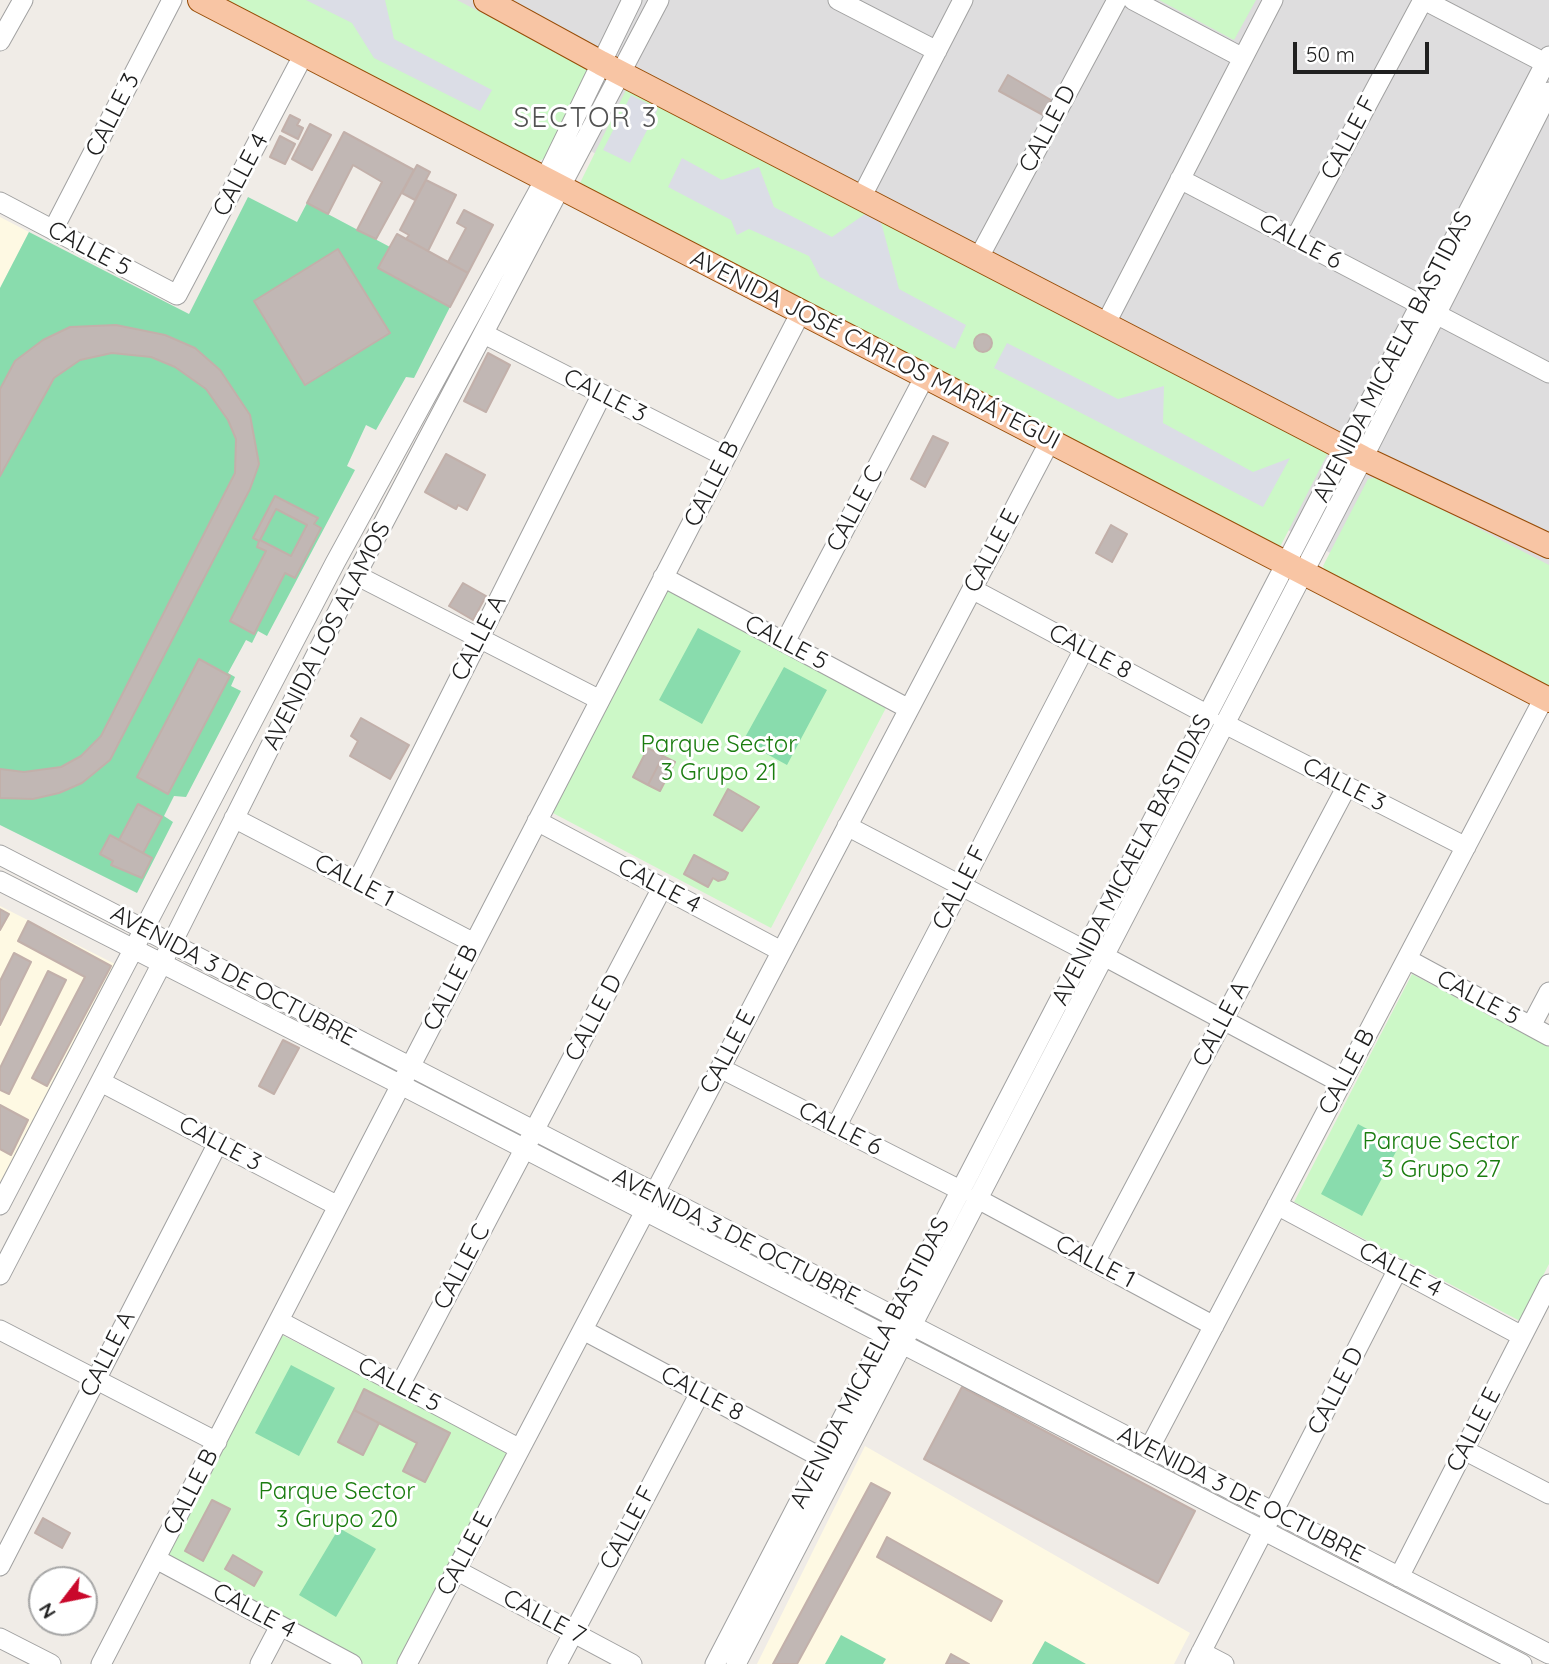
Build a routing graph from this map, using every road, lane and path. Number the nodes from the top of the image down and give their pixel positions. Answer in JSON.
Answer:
{"nodes":[{"id":1,"x":23,"y":0,"type":"edge"},
{"id":2,"x":173,"y":0,"type":"edge"},
{"id":3,"x":200,"y":0,"type":"edge"},
{"id":4,"x":486,"y":0,"type":"edge"},
{"id":5,"x":632,"y":0,"type":"edge"},
{"id":6,"x":659,"y":0,"type":"edge"},
{"id":7,"x":838,"y":0,"type":"edge"},
{"id":8,"x":963,"y":0,"type":"edge"},
{"id":9,"x":1117,"y":0,"type":"edge"},
{"id":10,"x":1133,"y":0,"type":"edge"},
{"id":11,"x":1273,"y":0,"type":"edge"},
{"id":12,"x":1423,"y":0,"type":"edge"},
{"id":13,"x":0,"y":41,"type":"edge"},
{"id":14,"x":937,"y":51,"type":"junction"},
{"id":15,"x":304,"y":54,"type":"junction"},
{"id":16,"x":1243,"y":58,"type":"junction"},
{"id":17,"x":1548,"y":61,"type":"edge"},
{"id":18,"x":612,"y":68,"type":"junction"},
{"id":19,"x":1549,"y":92,"type":"edge"},
{"id":20,"x":1180,"y":179,"type":"junction"},
{"id":21,"x":552,"y":183,"type":"junction"},
{"id":22,"x":862,"y":196,"type":"junction"},
{"id":23,"x":0,"y":202,"type":"edge"},
{"id":24,"x":53,"y":230,"type":"junction"},
{"id":25,"x":1295,"y":239,"type":"junction"},
{"id":26,"x":979,"y":257,"type":"junction"},
{"id":27,"x":177,"y":295,"type":"joint"},
{"id":28,"x":1427,"y":309,"type":"junction"},
{"id":29,"x":801,"y":312,"type":"junction"},
{"id":30,"x":1106,"y":323,"type":"junction"},
{"id":31,"x":484,"y":334,"type":"junction"},
{"id":32,"x":454,"y":344,"type":"junction"},
{"id":33,"x":473,"y":354,"type":"junction"},
{"id":34,"x":1549,"y":373,"type":"edge"},
{"id":35,"x":925,"y":376,"type":"junction"},
{"id":36,"x":602,"y":394,"type":"junction"},
{"id":37,"x":1050,"y":441,"type":"junction"},
{"id":38,"x":1354,"y":453,"type":"junction"},
{"id":39,"x":726,"y":457,"type":"junction"},
{"id":40,"x":1549,"y":546,"type":"edge"},
{"id":41,"x":1295,"y":568,"type":"junction"},
{"id":42,"x":356,"y":575,"type":"junction"},
{"id":43,"x":663,"y":578,"type":"junction"},
{"id":44,"x":972,"y":589,"type":"junction"},
{"id":45,"x":479,"y":638,"type":"junction"},
{"id":46,"x":785,"y":642,"type":"junction"},
{"id":47,"x":1084,"y":649,"type":"junction"},
{"id":48,"x":1547,"y":699,"type":"edge"},
{"id":49,"x":600,"y":701,"type":"junction"},
{"id":50,"x":909,"y":709,"type":"junction"},
{"id":51,"x":1215,"y":719,"type":"junction"},
{"id":52,"x":1347,"y":786,"type":"junction"},
{"id":53,"x":234,"y":818,"type":"junction"},
{"id":54,"x":537,"y":821,"type":"junction"},
{"id":55,"x":847,"y":826,"type":"junction"},
{"id":56,"x":1466,"y":847,"type":"junction"},
{"id":57,"x":0,"y":855,"type":"edge"},
{"id":58,"x":0,"y":881,"type":"edge"},
{"id":59,"x":356,"y":882,"type":"junction"},
{"id":60,"x":961,"y":886,"type":"junction"},
{"id":61,"x":662,"y":888,"type":"junction"},
{"id":62,"x":142,"y":929,"type":"junction"},
{"id":63,"x":474,"y":943,"type":"junction"},
{"id":64,"x":170,"y":944,"type":"junction"},
{"id":65,"x":131,"y":950,"type":"junction"},
{"id":66,"x":781,"y":951,"type":"junction"},
{"id":67,"x":1094,"y":953,"type":"junction"},
{"id":68,"x":1407,"y":959,"type":"junction"},
{"id":69,"x":161,"y":965,"type":"junction"},
{"id":70,"x":1549,"y":992,"type":"edge"},
{"id":71,"x":1223,"y":1020,"type":"junction"},
{"id":72,"x":1531,"y":1026,"type":"junction"},
{"id":73,"x":1549,"y":1036,"type":"edge"},
{"id":74,"x":720,"y":1068,"type":"junction"},
{"id":75,"x":405,"y":1077,"type":"junction"},
{"id":76,"x":101,"y":1082,"type":"junction"},
{"id":77,"x":1341,"y":1083,"type":"junction"},
{"id":78,"x":836,"y":1127,"type":"junction"},
{"id":79,"x":529,"y":1141,"type":"junction"},
{"id":80,"x":218,"y":1143,"type":"junction"},
{"id":81,"x":968,"y":1194,"type":"junction"},
{"id":82,"x":649,"y":1203,"type":"junction"},
{"id":83,"x":0,"y":1205,"type":"edge"},
{"id":84,"x":1278,"y":1205,"type":"junction"},
{"id":85,"x":338,"y":1206,"type":"junction"},
{"id":86,"x":1095,"y":1262,"type":"junction"},
{"id":87,"x":1398,"y":1269,"type":"junction"},
{"id":88,"x":0,"y":1275,"type":"edge"},
{"id":89,"x":1549,"y":1284,"type":"edge"},
{"id":90,"x":279,"y":1321,"type":"junction"},
{"id":91,"x":1214,"y":1326,"type":"junction"},
{"id":92,"x":0,"y":1330,"type":"edge"},
{"id":93,"x":583,"y":1330,"type":"junction"},
{"id":94,"x":898,"y":1331,"type":"junction"},
{"id":95,"x":1522,"y":1336,"type":"junction"},
{"id":96,"x":95,"y":1379,"type":"junction"},
{"id":97,"x":400,"y":1385,"type":"junction"},
{"id":98,"x":699,"y":1393,"type":"junction"},
{"id":99,"x":216,"y":1442,"type":"junction"},
{"id":100,"x":1150,"y":1447,"type":"junction"},
{"id":101,"x":520,"y":1449,"type":"junction"},
{"id":102,"x":1464,"y":1450,"type":"junction"},
{"id":103,"x":822,"y":1458,"type":"junction"},
{"id":104,"x":1549,"y":1494,"type":"edge"},
{"id":105,"x":1273,"y":1513,"type":"junction"},
{"id":106,"x":1264,"y":1531,"type":"junction"},
{"id":107,"x":156,"y":1559,"type":"junction"},
{"id":108,"x":0,"y":1566,"type":"edge"},
{"id":109,"x":456,"y":1570,"type":"junction"},
{"id":110,"x":1399,"y":1577,"type":"junction"},
{"id":111,"x":280,"y":1626,"type":"junction"},
{"id":112,"x":573,"y":1633,"type":"junction"},
{"id":113,"x":0,"y":1638,"type":"edge"},
{"id":114,"x":1549,"y":1654,"type":"edge"},
{"id":115,"x":1198,"y":1658,"type":"edge"},
{"id":116,"x":1510,"y":1661,"type":"edge"},
{"id":117,"x":51,"y":1664,"type":"edge"},
{"id":118,"x":101,"y":1664,"type":"edge"},
{"id":119,"x":260,"y":1664,"type":"edge"},
{"id":120,"x":352,"y":1664,"type":"edge"},
{"id":121,"x":407,"y":1664,"type":"edge"},
{"id":122,"x":557,"y":1664,"type":"edge"},
{"id":123,"x":632,"y":1664,"type":"edge"},
{"id":124,"x":715,"y":1664,"type":"edge"},
{"id":125,"x":736,"y":1664,"type":"edge"},
{"id":126,"x":1224,"y":1664,"type":"edge"}],
"edges":[{"from":1,"to":13,"type":"street"},
{"from":2,"to":24,"type":"street","name":"CALLE 3"},
{"from":3,"to":15,"type":"main road","name":"AVENIDA JOSÉ CARLOS MARIÁTEGUI"},
{"from":4,"to":18,"type":"main road"},
{"from":5,"to":18,"type":"street","name":"AVENIDA LOS ALAMOS"},
{"from":6,"to":18,"type":"street","name":"AVENIDA LOS ALAMOS"},
{"from":7,"to":14,"type":"street"},
{"from":8,"to":14,"type":"street"},
{"from":9,"to":26,"type":"street","name":"CALLE D"},
{"from":10,"to":16,"type":"street"},
{"from":11,"to":16,"type":"street"},
{"from":12,"to":17,"type":"street"},
{"from":12,"to":25,"type":"street","name":"CALLE F"},
{"from":14,"to":22,"type":"street"},
{"from":15,"to":21,"type":"main road","name":"AVENIDA JOSÉ CARLOS MARIÁTEGUI"},
{"from":15,"to":27,"type":"street","name":"CALLE 4"},
{"from":16,"to":20,"type":"street"},
{"from":17,"to":28,"type":"street","name":"AVENIDA MICAELA BASTIDAS"},
{"from":18,"to":21,"type":"street","name":"AVENIDA LOS ALAMOS"},
{"from":18,"to":22,"type":"main road"},
{"from":19,"to":28,"type":"street","name":"AVENIDA MICAELA BASTIDAS"},
{"from":20,"to":25,"type":"street","name":"CALLE 6"},
{"from":20,"to":30,"type":"street"},
{"from":21,"to":29,"type":"main road","name":"AVENIDA JOSÉ CARLOS MARIÁTEGUI"},
{"from":21,"to":31,"type":"street","name":"AVENIDA LOS ALAMOS"},
{"from":21,"to":32,"type":"street","name":"AVENIDA LOS ALAMOS"},
{"from":22,"to":26,"type":"main road"},
{"from":23,"to":24,"type":"street","name":"CALLE 5"},
{"from":24,"to":27,"type":"street","name":"CALLE 5"},
{"from":25,"to":28,"type":"street","name":"CALLE 6"},
{"from":26,"to":30,"type":"main road"},
{"from":28,"to":34,"type":"street","name":"CALLE 6"},
{"from":28,"to":38,"type":"street","name":"AVENIDA MICAELA BASTIDAS"},
{"from":29,"to":35,"type":"main road","name":"AVENIDA JOSÉ CARLOS MARIÁTEGUI"},
{"from":29,"to":39,"type":"street","name":"CALLE B"},
{"from":30,"to":38,"type":"main road"},
{"from":31,"to":33,"type":"street","name":"AVENIDA LOS ALAMOS"},
{"from":31,"to":36,"type":"street","name":"CALLE 3"},
{"from":32,"to":33,"type":"street"},
{"from":32,"to":62,"type":"street","name":"AVENIDA LOS ALAMOS"},
{"from":33,"to":42,"type":"street","name":"AVENIDA LOS ALAMOS"},
{"from":35,"to":37,"type":"main road","name":"AVENIDA JOSÉ CARLOS MARIÁTEGUI"},
{"from":35,"to":46,"type":"street","name":"CALLE C"},
{"from":36,"to":39,"type":"street","name":"CALLE 3"},
{"from":36,"to":45,"type":"street","name":"CALLE A"},
{"from":37,"to":41,"type":"main road","name":"AVENIDA JOSÉ CARLOS MARIÁTEGUI"},
{"from":37,"to":44,"type":"street","name":"CALLE E"},
{"from":38,"to":40,"type":"main road"},
{"from":38,"to":41,"type":"street","name":"AVENIDA MICAELA BASTIDAS"},
{"from":39,"to":43,"type":"street","name":"CALLE B"},
{"from":41,"to":48,"type":"main road","name":"AVENIDA JOSÉ CARLOS MARIÁTEGUI"},
{"from":41,"to":51,"type":"street","name":"AVENIDA MICAELA BASTIDAS"},
{"from":42,"to":45,"type":"street"},
{"from":42,"to":53,"type":"street","name":"AVENIDA LOS ALAMOS"},
{"from":43,"to":46,"type":"street","name":"CALLE 5"},
{"from":43,"to":49,"type":"street","name":"CALLE B"},
{"from":44,"to":47,"type":"street","name":"CALLE 8"},
{"from":44,"to":50,"type":"street","name":"CALLE E"},
{"from":45,"to":49,"type":"street"},
{"from":45,"to":59,"type":"street","name":"CALLE A"},
{"from":46,"to":50,"type":"street","name":"CALLE 5"},
{"from":47,"to":51,"type":"street","name":"CALLE 8"},
{"from":47,"to":60,"type":"street","name":"CALLE F"},
{"from":48,"to":56,"type":"street","name":"CALLE B"},
{"from":49,"to":54,"type":"street","name":"CALLE B"},
{"from":50,"to":55,"type":"street","name":"CALLE E"},
{"from":51,"to":52,"type":"street","name":"CALLE 3"},
{"from":51,"to":67,"type":"street","name":"AVENIDA MICAELA BASTIDAS"},
{"from":52,"to":56,"type":"street","name":"CALLE 3"},
{"from":52,"to":71,"type":"street","name":"CALLE A"},
{"from":53,"to":59,"type":"street","name":"CALLE 1"},
{"from":53,"to":64,"type":"street","name":"AVENIDA LOS ALAMOS"},
{"from":54,"to":61,"type":"street","name":"CALLE 4"},
{"from":54,"to":63,"type":"street","name":"CALLE B"},
{"from":55,"to":60,"type":"street"},
{"from":55,"to":66,"type":"street","name":"CALLE E"},
{"from":56,"to":68,"type":"street","name":"CALLE B"},
{"from":57,"to":62,"type":"street","name":"AVENIDA 3 DE OCTUBRE"},
{"from":58,"to":65,"type":"street","name":"AVENIDA 3 DE OCTUBRE"},
{"from":59,"to":63,"type":"street","name":"CALLE 1"},
{"from":60,"to":67,"type":"street"},
{"from":60,"to":78,"type":"street","name":"CALLE F"},
{"from":61,"to":66,"type":"street","name":"CALLE 4"},
{"from":61,"to":79,"type":"street","name":"CALLE D"},
{"from":62,"to":64,"type":"street","name":"AVENIDA 3 DE OCTUBRE"},
{"from":62,"to":65,"type":"street","name":"AVENIDA LOS ALAMOS"},
{"from":63,"to":75,"type":"street","name":"CALLE B"},
{"from":64,"to":69,"type":"street","name":"AVENIDA LOS ALAMOS"},
{"from":64,"to":75,"type":"street","name":"AVENIDA 3 DE OCTUBRE"},
{"from":65,"to":69,"type":"street","name":"AVENIDA 3 DE OCTUBRE"},
{"from":65,"to":83,"type":"street","name":"AVENIDA LOS ALAMOS"},
{"from":66,"to":74,"type":"street","name":"CALLE E"},
{"from":67,"to":71,"type":"street"},
{"from":67,"to":81,"type":"street","name":"AVENIDA MICAELA BASTIDAS"},
{"from":68,"to":72,"type":"street","name":"CALLE 5"},
{"from":68,"to":77,"type":"street","name":"CALLE B"},
{"from":69,"to":75,"type":"street","name":"AVENIDA 3 DE OCTUBRE"},
{"from":69,"to":76,"type":"street","name":"AVENIDA LOS ALAMOS"},
{"from":70,"to":72,"type":"street"},
{"from":71,"to":77,"type":"street"},
{"from":71,"to":86,"type":"street","name":"CALLE A"},
{"from":72,"to":73,"type":"street","name":"CALLE 5"},
{"from":74,"to":78,"type":"street","name":"CALLE 6"},
{"from":74,"to":82,"type":"street","name":"CALLE E"},
{"from":75,"to":79,"type":"street","name":"AVENIDA 3 DE OCTUBRE"},
{"from":75,"to":85,"type":"street","name":"CALLE B"},
{"from":76,"to":80,"type":"street","name":"CALLE 3"},
{"from":76,"to":88,"type":"street","name":"AVENIDA LOS ALAMOS"},
{"from":77,"to":84,"type":"street","name":"CALLE B"},
{"from":78,"to":81,"type":"street","name":"CALLE 6"},
{"from":79,"to":82,"type":"street","name":"AVENIDA 3 DE OCTUBRE"},
{"from":79,"to":97,"type":"street","name":"CALLE C"},
{"from":80,"to":85,"type":"street","name":"CALLE 3"},
{"from":80,"to":96,"type":"street","name":"CALLE A"},
{"from":81,"to":86,"type":"street","name":"CALLE 1"},
{"from":81,"to":94,"type":"street","name":"AVENIDA MICAELA BASTIDAS"},
{"from":82,"to":93,"type":"street","name":"CALLE E"},
{"from":82,"to":94,"type":"street","name":"AVENIDA 3 DE OCTUBRE"},
{"from":84,"to":87,"type":"street","name":"CALLE 4"},
{"from":84,"to":91,"type":"street","name":"CALLE B"},
{"from":85,"to":90,"type":"street","name":"CALLE B"},
{"from":86,"to":91,"type":"street","name":"CALLE 1"},
{"from":87,"to":95,"type":"street","name":"CALLE 4"},
{"from":87,"to":105,"type":"street","name":"CALLE D"},
{"from":89,"to":95,"type":"street","name":"CALLE E"},
{"from":90,"to":97,"type":"street","name":"CALLE 5"},
{"from":90,"to":99,"type":"street","name":"CALLE B"},
{"from":91,"to":100,"type":"street","name":"CALLE B"},
{"from":92,"to":96,"type":"street"},
{"from":93,"to":98,"type":"street","name":"CALLE 8"},
{"from":93,"to":101,"type":"street","name":"CALLE E"},
{"from":94,"to":100,"type":"street","name":"AVENIDA 3 DE OCTUBRE"},
{"from":94,"to":103,"type":"street","name":"AVENIDA MICAELA BASTIDAS"},
{"from":94,"to":106,"type":"street","name":"AVENIDA 3 DE OCTUBRE"},
{"from":94,"to":125,"type":"street","name":"AVENIDA MICAELA BASTIDAS"},
{"from":95,"to":102,"type":"street","name":"CALLE E"},
{"from":96,"to":99,"type":"street"},
{"from":96,"to":108,"type":"street","name":"CALLE A"},
{"from":97,"to":101,"type":"street","name":"CALLE 5"},
{"from":98,"to":103,"type":"street","name":"CALLE 8"},
{"from":98,"to":112,"type":"street","name":"CALLE F"},
{"from":99,"to":107,"type":"street","name":"CALLE B"},
{"from":100,"to":105,"type":"street","name":"AVENIDA 3 DE OCTUBRE"},
{"from":101,"to":109,"type":"street","name":"CALLE E"},
{"from":102,"to":104,"type":"street"},
{"from":102,"to":110,"type":"street","name":"CALLE E"},
{"from":103,"to":124,"type":"street","name":"AVENIDA MICAELA BASTIDAS"},
{"from":105,"to":106,"type":"street","name":"CALLE D"},
{"from":105,"to":110,"type":"street","name":"AVENIDA 3 DE OCTUBRE"},
{"from":106,"to":115,"type":"street","name":"CALLE D"},
{"from":106,"to":116,"type":"street","name":"AVENIDA 3 DE OCTUBRE"},
{"from":107,"to":111,"type":"street","name":"CALLE 4"},
{"from":107,"to":118,"type":"street","name":"CALLE B"},
{"from":109,"to":112,"type":"street","name":"CALLE 7"},
{"from":109,"to":121,"type":"street","name":"CALLE E"},
{"from":110,"to":114,"type":"street","name":"AVENIDA 3 DE OCTUBRE"},
{"from":111,"to":119,"type":"street"},
{"from":111,"to":120,"type":"street","name":"CALLE 4"},
{"from":112,"to":122,"type":"street","name":"CALLE F"},
{"from":112,"to":123,"type":"street","name":"CALLE 7"},
{"from":113,"to":117,"type":"street"},
{"from":115,"to":126,"type":"street"}]}
